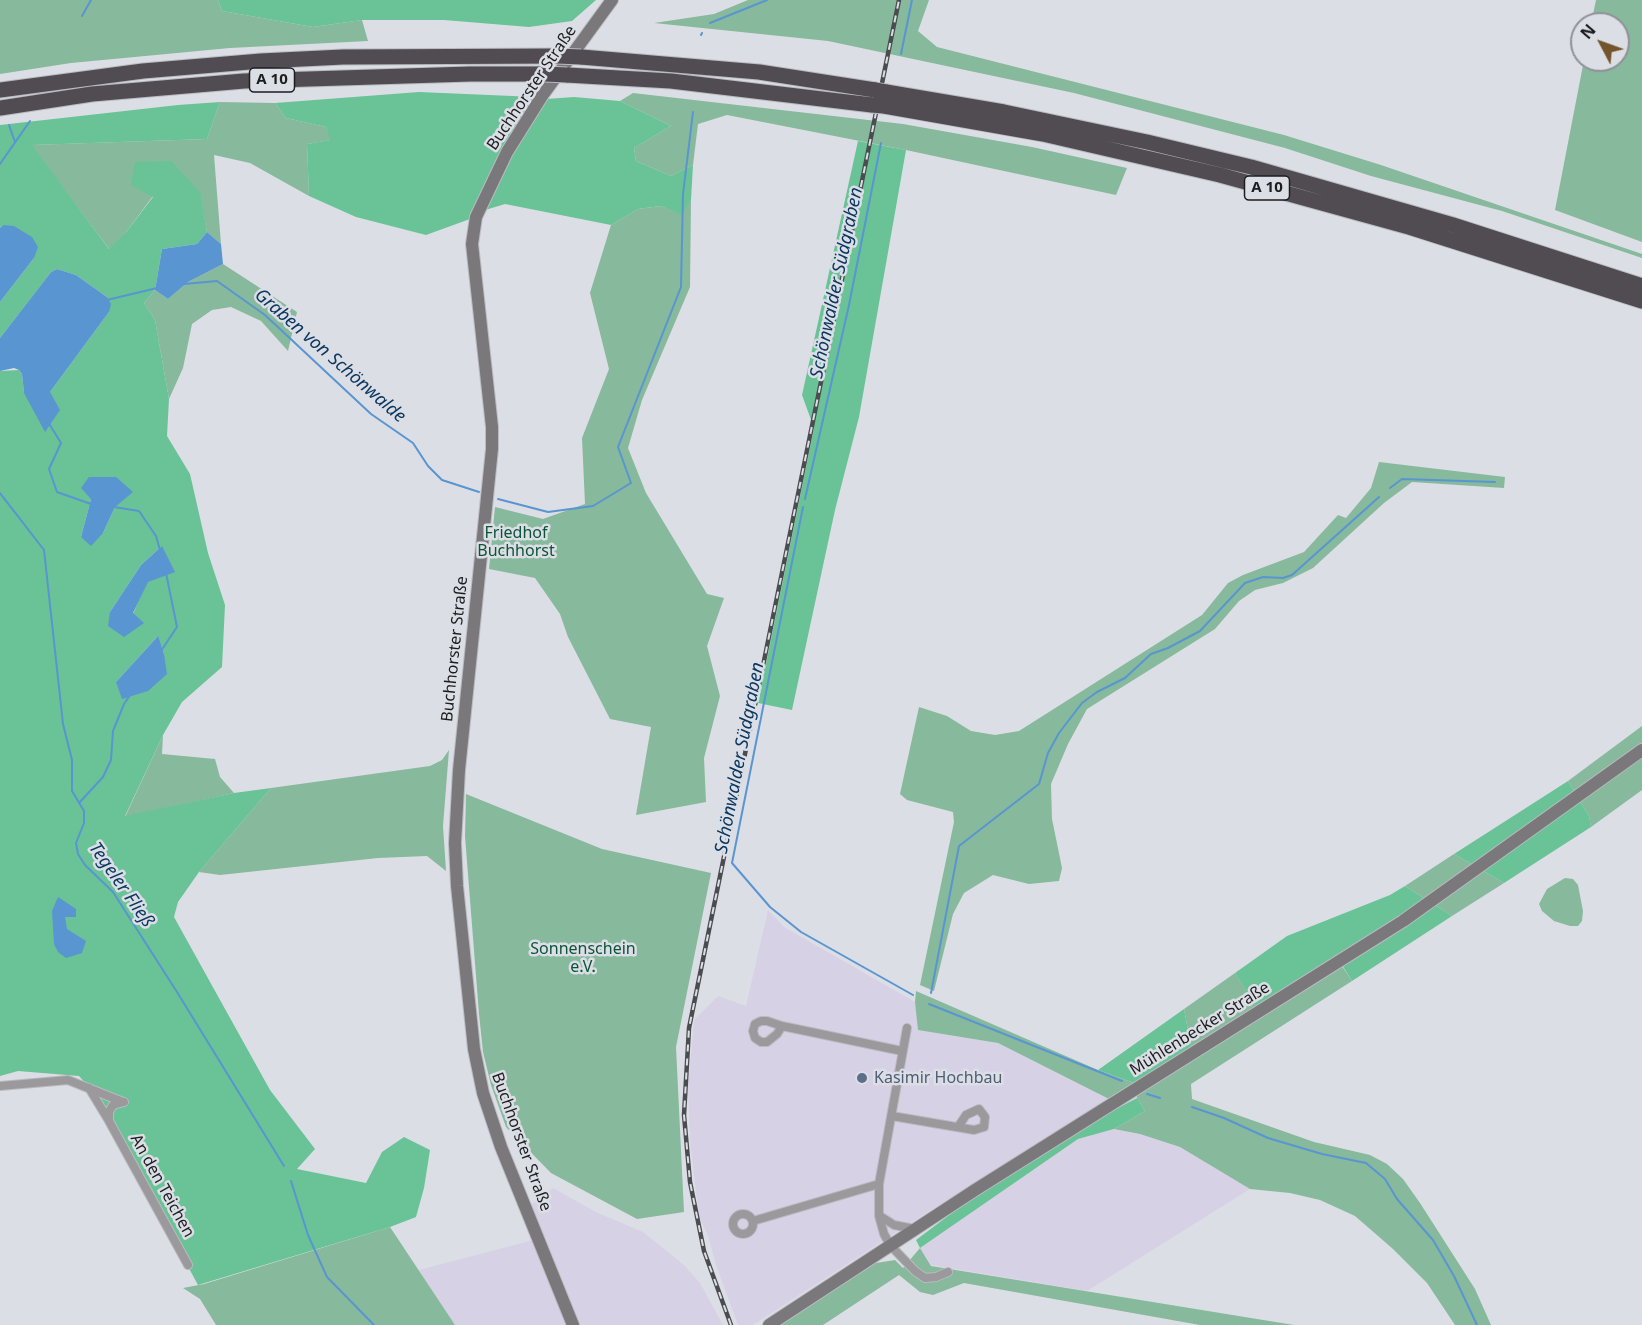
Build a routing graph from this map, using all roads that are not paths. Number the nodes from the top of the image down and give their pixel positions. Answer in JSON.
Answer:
{"nodes":[{"id":1,"x":612,"y":0,"type":"edge"},
{"id":2,"x":1,"y":89,"type":"edge"},
{"id":3,"x":880,"y":98,"type":"junction"},
{"id":4,"x":0,"y":108,"type":"edge"},
{"id":5,"x":1642,"y":286,"type":"edge"},
{"id":6,"x":1642,"y":301,"type":"edge"},
{"id":7,"x":1642,"y":750,"type":"edge"},
{"id":8,"x":782,"y":1026,"type":"dead end"},
{"id":9,"x":907,"y":1028,"type":"dead end"},
{"id":10,"x":902,"y":1051,"type":"junction"},
{"id":11,"x":0,"y":1086,"type":"edge"},
{"id":12,"x":89,"y":1087,"type":"junction"},
{"id":13,"x":892,"y":1116,"type":"junction"},
{"id":14,"x":109,"y":1121,"type":"junction"},
{"id":15,"x":958,"y":1127,"type":"dead end"},
{"id":16,"x":879,"y":1184,"type":"junction"},
{"id":17,"x":879,"y":1216,"type":"junction"},
{"id":18,"x":753,"y":1221,"type":"dead end"},
{"id":19,"x":915,"y":1229,"type":"junction"},
{"id":20,"x":890,"y":1245,"type":"junction"},
{"id":21,"x":188,"y":1265,"type":"dead end"},
{"id":22,"x":948,"y":1272,"type":"dead end"},
{"id":23,"x":573,"y":1325,"type":"edge"},
{"id":24,"x":769,"y":1325,"type":"edge"}],
"edges":[{"from":1,"to":23,"type":"main road","name":"Buchhorster Straße"},
{"from":2,"to":3,"type":"highway","number":"A 10","bridge":true},
{"from":3,"to":4,"type":"highway","number":"A 10","bridge":true},
{"from":3,"to":5,"type":"highway","number":"A 10"},
{"from":3,"to":6,"type":"highway","number":"A 10"},
{"from":7,"to":19,"type":"main road","name":"Mühlenbecker Straße"},
{"from":8,"to":10,"type":"street"},
{"from":9,"to":10,"type":"street"},
{"from":10,"to":13,"type":"street"},
{"from":11,"to":12,"type":"street"},
{"from":12,"to":14,"type":"street","name":"An den Teichen"},
{"from":12,"to":14,"type":"street"},
{"from":13,"to":15,"type":"street"},
{"from":13,"to":16,"type":"street"},
{"from":14,"to":21,"type":"street","name":"An den Teichen"},
{"from":16,"to":17,"type":"street"},
{"from":16,"to":18,"type":"street"},
{"from":17,"to":19,"type":"street"},
{"from":17,"to":20,"type":"street"},
{"from":19,"to":20,"type":"main road","name":"Mühlenbecker Straße"},
{"from":20,"to":22,"type":"street"},
{"from":20,"to":24,"type":"main road","name":"Mühlenbecker Straße"}]}
